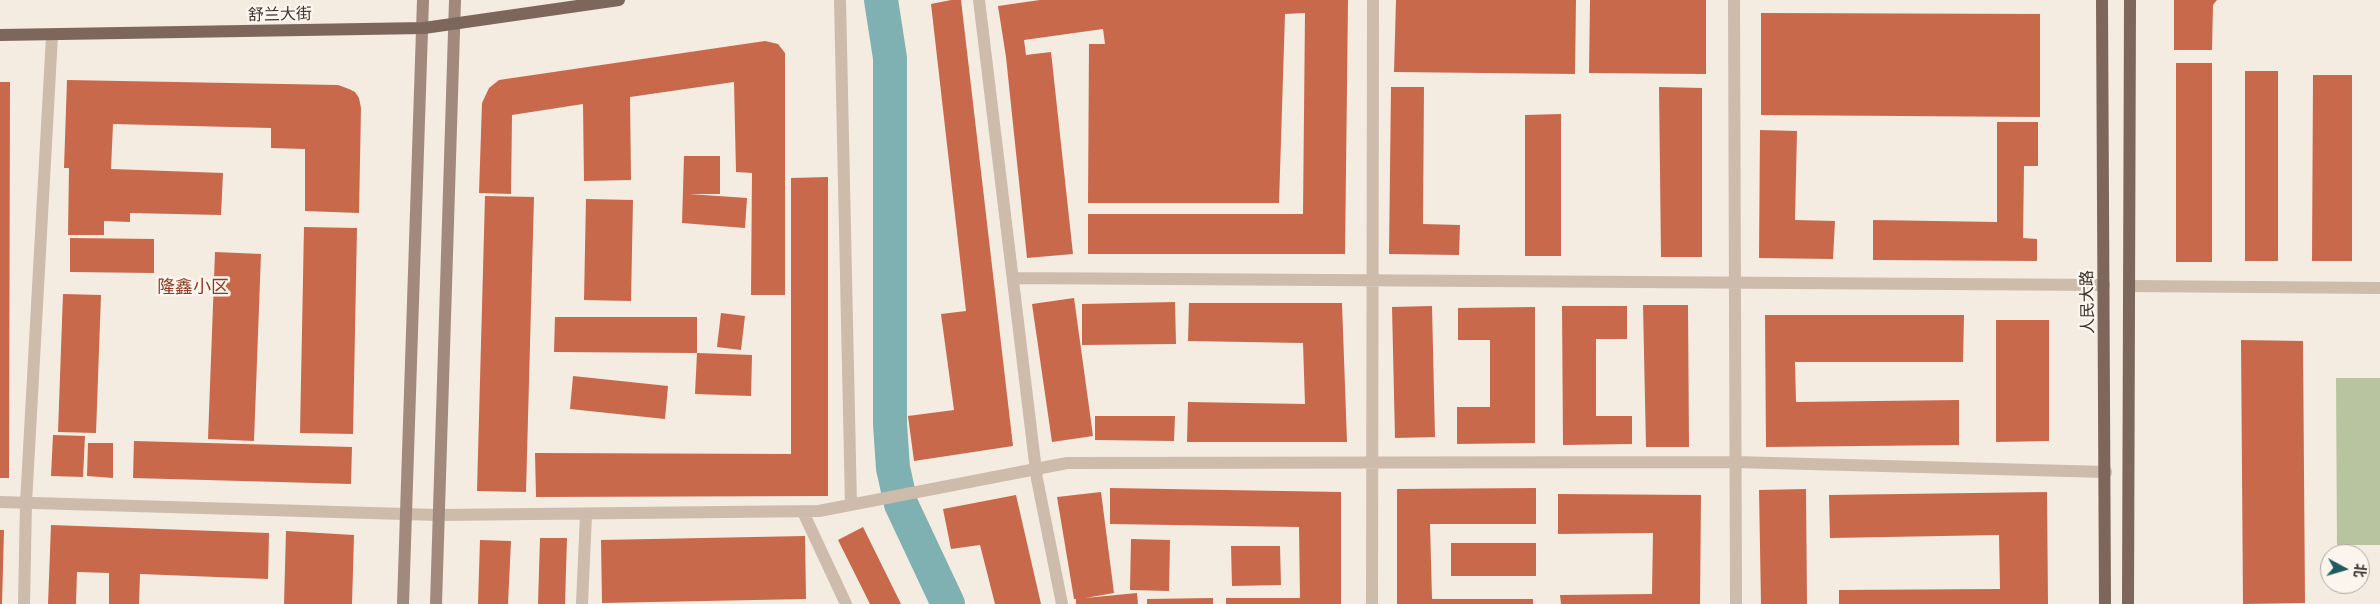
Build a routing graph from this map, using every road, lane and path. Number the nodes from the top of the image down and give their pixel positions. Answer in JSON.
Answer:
{"nodes":[{"id":1,"x":423,"y":0,"type":"edge"},
{"id":2,"x":455,"y":0,"type":"edge"},
{"id":3,"x":619,"y":0,"type":"edge"},
{"id":4,"x":840,"y":0,"type":"edge"},
{"id":5,"x":979,"y":0,"type":"edge"},
{"id":6,"x":1373,"y":0,"type":"edge"},
{"id":7,"x":1734,"y":0,"type":"edge"},
{"id":8,"x":2102,"y":0,"type":"edge"},
{"id":9,"x":2130,"y":0,"type":"edge"},
{"id":10,"x":456,"y":24,"type":"junction"},
{"id":11,"x":424,"y":28,"type":"junction"},
{"id":12,"x":0,"y":36,"type":"edge"},
{"id":13,"x":52,"y":36,"type":"junction"},
{"id":14,"x":1012,"y":278,"type":"junction"},
{"id":15,"x":1372,"y":280,"type":"junction"},
{"id":16,"x":1735,"y":283,"type":"junction"},
{"id":17,"x":2104,"y":285,"type":"junction"},
{"id":18,"x":2129,"y":286,"type":"junction"},
{"id":19,"x":2380,"y":288,"type":"edge"},
{"id":20,"x":1735,"y":462,"type":"junction"},
{"id":21,"x":1372,"y":463,"type":"junction"},
{"id":22,"x":1036,"y":469,"type":"junction"},
{"id":23,"x":2106,"y":472,"type":"junction"},
{"id":24,"x":0,"y":502,"type":"edge"},
{"id":25,"x":26,"y":503,"type":"junction"},
{"id":26,"x":854,"y":504,"type":"junction"},
{"id":27,"x":803,"y":512,"type":"junction"},
{"id":28,"x":406,"y":514,"type":"junction"},
{"id":29,"x":438,"y":515,"type":"junction"},
{"id":30,"x":586,"y":515,"type":"junction"},
{"id":31,"x":24,"y":604,"type":"edge"},
{"id":32,"x":403,"y":604,"type":"edge"},
{"id":33,"x":436,"y":604,"type":"edge"},
{"id":34,"x":582,"y":604,"type":"edge"},
{"id":35,"x":846,"y":604,"type":"edge"},
{"id":36,"x":1062,"y":604,"type":"edge"},
{"id":37,"x":1372,"y":604,"type":"edge"},
{"id":38,"x":1736,"y":604,"type":"edge"},
{"id":39,"x":2106,"y":604,"type":"edge"},
{"id":40,"x":2128,"y":604,"type":"edge"}],
"edges":[{"from":1,"to":11,"type":"street"},
{"from":2,"to":10,"type":"street"},
{"from":3,"to":10,"type":"main road","name":"舒兰大街"},
{"from":4,"to":26,"type":"street"},
{"from":5,"to":14,"type":"street"},
{"from":6,"to":15,"type":"street"},
{"from":7,"to":16,"type":"street"},
{"from":8,"to":17,"type":"main road","name":"人民大路"},
{"from":9,"to":18,"type":"main road"},
{"from":10,"to":11,"type":"main road","name":"舒兰大街"},
{"from":10,"to":29,"type":"street"},
{"from":11,"to":13,"type":"main road","name":"舒兰大街"},
{"from":11,"to":28,"type":"street"},
{"from":12,"to":13,"type":"main road","name":"舒兰大街"},
{"from":13,"to":25,"type":"street"},
{"from":14,"to":15,"type":"street"},
{"from":14,"to":22,"type":"street"},
{"from":15,"to":16,"type":"street"},
{"from":15,"to":21,"type":"street"},
{"from":16,"to":17,"type":"street"},
{"from":16,"to":20,"type":"street"},
{"from":17,"to":23,"type":"main road","name":"人民大路"},
{"from":18,"to":19,"type":"street"},
{"from":18,"to":40,"type":"main road"},
{"from":20,"to":21,"type":"street"},
{"from":20,"to":23,"type":"street"},
{"from":20,"to":38,"type":"street"},
{"from":21,"to":22,"type":"street"},
{"from":21,"to":37,"type":"street"},
{"from":22,"to":26,"type":"street"},
{"from":22,"to":36,"type":"street"},
{"from":23,"to":39,"type":"main road","name":"人民大路"},
{"from":24,"to":25,"type":"street"},
{"from":25,"to":28,"type":"street"},
{"from":25,"to":31,"type":"street"},
{"from":26,"to":27,"type":"street"},
{"from":27,"to":30,"type":"street"},
{"from":27,"to":35,"type":"street"},
{"from":28,"to":29,"type":"street"},
{"from":28,"to":32,"type":"street"},
{"from":29,"to":30,"type":"street"},
{"from":29,"to":33,"type":"street"},
{"from":30,"to":34,"type":"street"}]}
